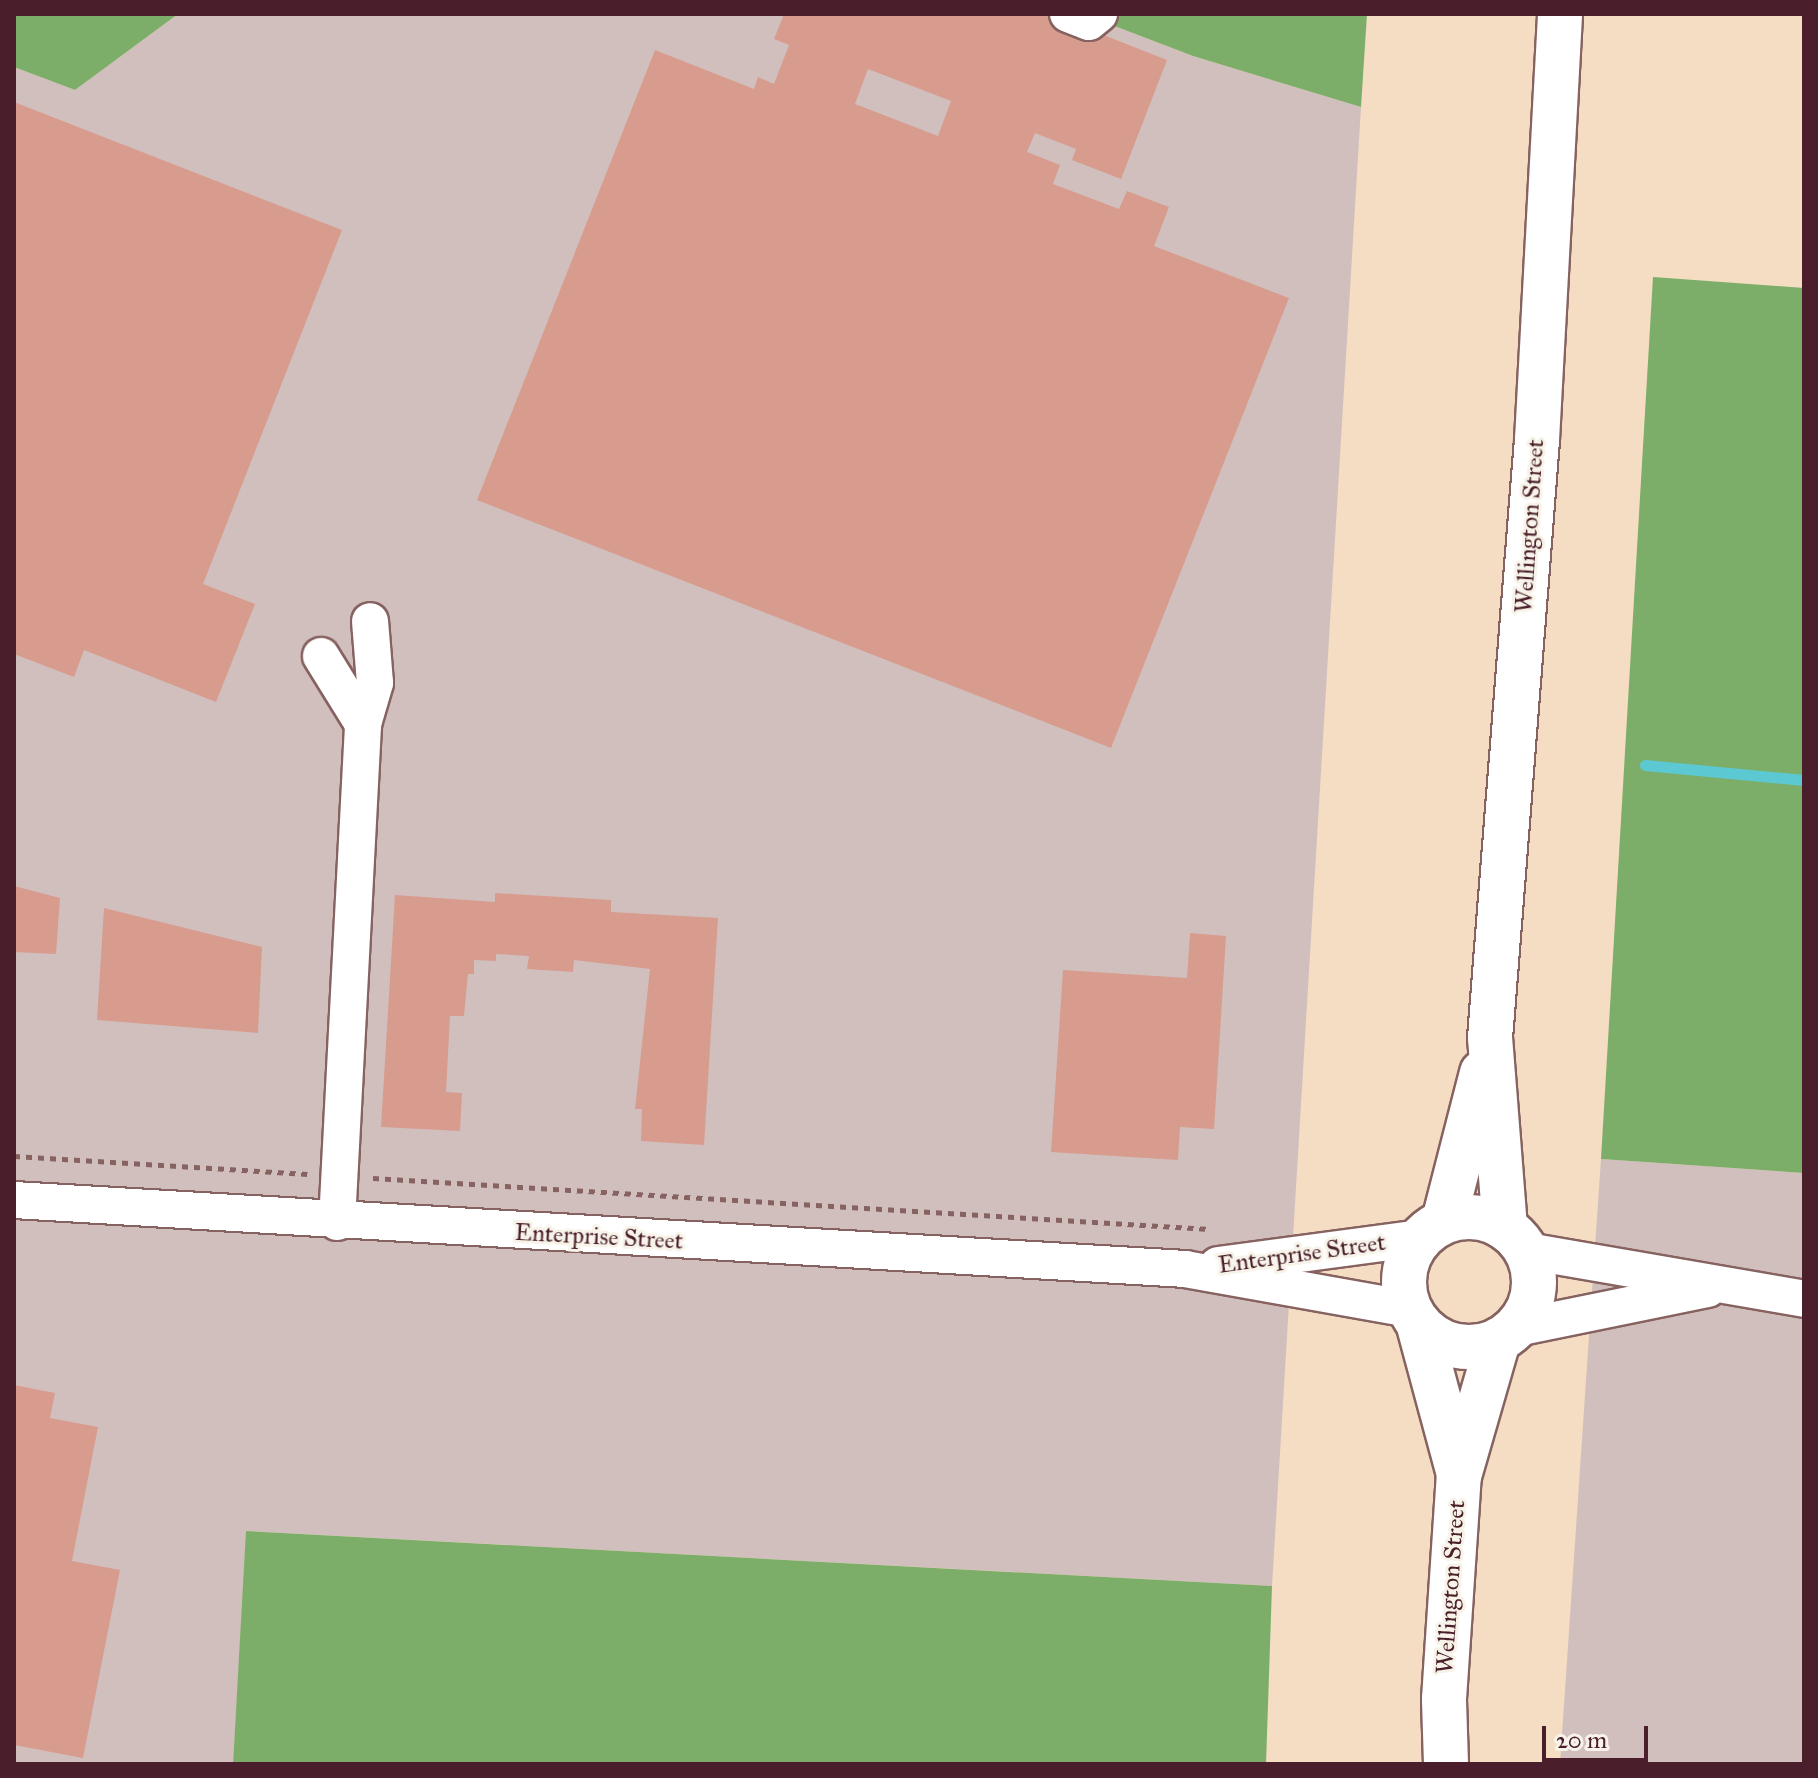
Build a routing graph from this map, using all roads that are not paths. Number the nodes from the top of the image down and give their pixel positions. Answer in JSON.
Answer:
{"nodes":[{"id":1,"x":1068,"y":14,"type":"edge"},
{"id":2,"x":1099,"y":14,"type":"edge"},
{"id":3,"x":1560,"y":14,"type":"edge"},
{"id":4,"x":370,"y":621,"type":"dead end"},
{"id":5,"x":321,"y":656,"type":"dead end"},
{"id":6,"x":363,"y":724,"type":"junction"},
{"id":7,"x":1490,"y":1038,"type":"junction"},
{"id":8,"x":14,"y":1200,"type":"edge"},
{"id":9,"x":337,"y":1222,"type":"junction"},
{"id":10,"x":1432,"y":1230,"type":"junction"},
{"id":11,"x":1516,"y":1240,"type":"junction"},
{"id":12,"x":1185,"y":1269,"type":"junction"},
{"id":13,"x":1729,"y":1285,"type":"junction"},
{"id":14,"x":1804,"y":1299,"type":"edge"},
{"id":15,"x":1414,"y":1317,"type":"junction"},
{"id":16,"x":1507,"y":1335,"type":"junction"},
{"id":17,"x":1459,"y":1476,"type":"junction"},
{"id":18,"x":1444,"y":1699,"type":"junction"},
{"id":19,"x":1427,"y":1764,"type":"edge"},
{"id":20,"x":1446,"y":1764,"type":"edge"}],
"edges":[{"from":1,"to":2,"type":"street"},
{"from":3,"to":7,"type":"main road","name":"Wellington Street"},
{"from":4,"to":6,"type":"street"},
{"from":5,"to":6,"type":"street"},
{"from":6,"to":9,"type":"street"},
{"from":7,"to":10,"type":"main road","name":"Wellington Street"},
{"from":7,"to":11,"type":"main road","name":"Wellington Street"},
{"from":8,"to":9,"type":"street","name":"Enterprise Street"},
{"from":9,"to":12,"type":"street","name":"Enterprise Street"},
{"from":10,"to":11,"type":"main road"},
{"from":10,"to":12,"type":"street","name":"Enterprise Street"},
{"from":10,"to":15,"type":"main road"},
{"from":11,"to":13,"type":"street"},
{"from":11,"to":16,"type":"main road"},
{"from":12,"to":15,"type":"street","name":"Enterprise Street"},
{"from":13,"to":14,"type":"street"},
{"from":13,"to":16,"type":"street"},
{"from":15,"to":16,"type":"main road"},
{"from":15,"to":17,"type":"main road","name":"Wellington Street"},
{"from":16,"to":17,"type":"main road","name":"Wellington Street"},
{"from":17,"to":18,"type":"main road","name":"Wellington Street"},
{"from":18,"to":19,"type":"main road","name":"Wellington Street"},
{"from":18,"to":20,"type":"main road","name":"Wellington Street"}]}
